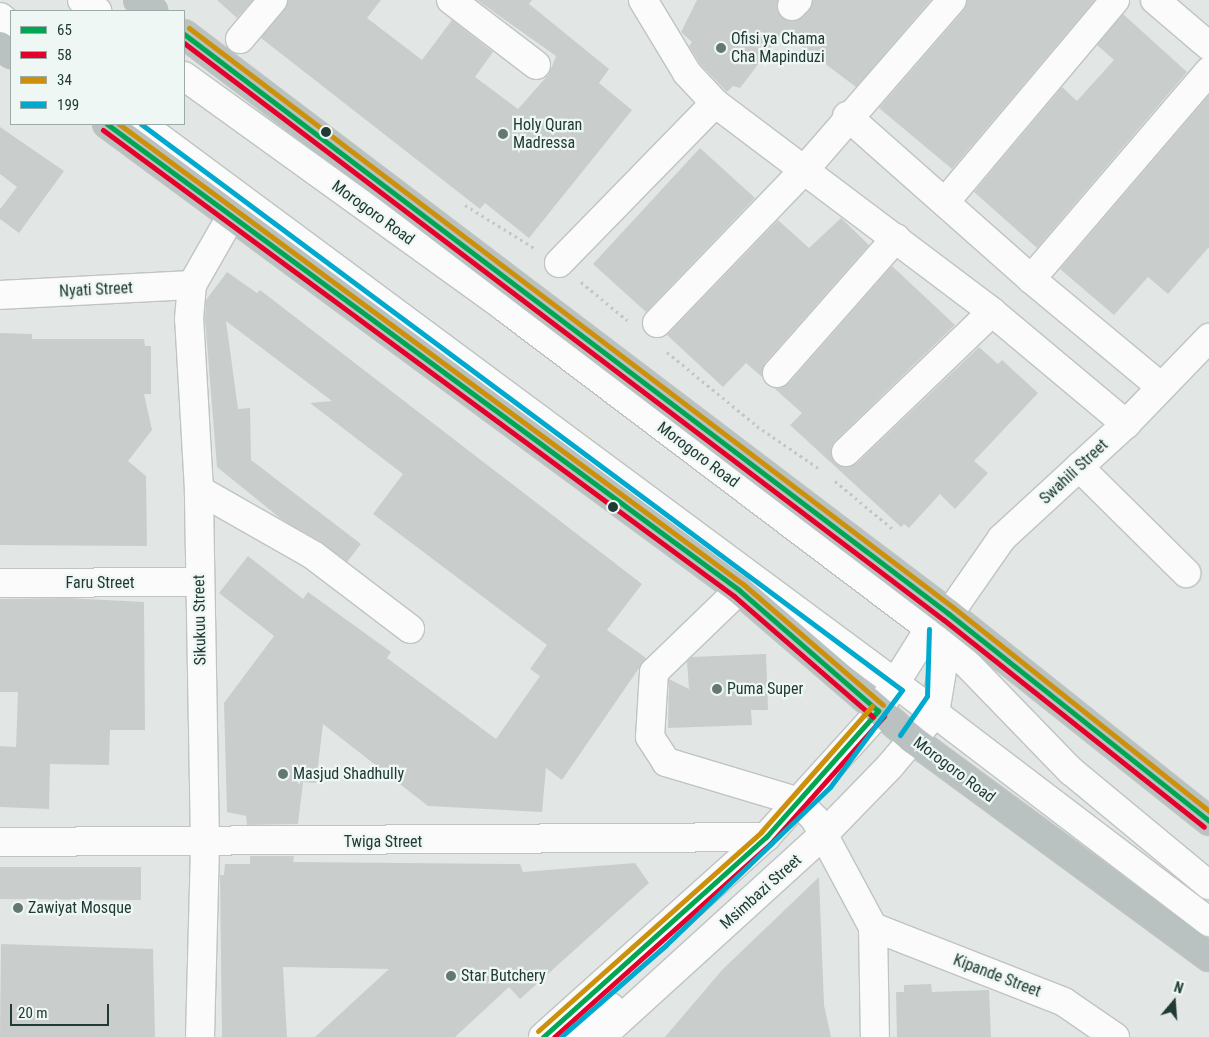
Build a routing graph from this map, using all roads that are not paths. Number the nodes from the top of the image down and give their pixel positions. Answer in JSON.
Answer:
{"nodes":[{"id":1,"x":82,"y":0,"type":"edge"},
{"id":2,"x":138,"y":0,"type":"edge"},
{"id":3,"x":273,"y":0,"type":"edge"},
{"id":4,"x":451,"y":0,"type":"edge"},
{"id":5,"x":952,"y":0,"type":"edge"},
{"id":6,"x":1115,"y":0,"type":"edge"},
{"id":7,"x":1155,"y":0,"type":"edge"},
{"id":8,"x":648,"y":2,"type":"edge"},
{"id":9,"x":96,"y":10,"type":"edge"},
{"id":10,"x":152,"y":10,"type":"edge"},
{"id":11,"x":0,"y":17,"type":"edge"},
{"id":12,"x":10,"y":25,"type":"edge"},
{"id":13,"x":185,"y":35,"type":"edge"},
{"id":14,"x":240,"y":39,"type":"dead end"},
{"id":15,"x":1209,"y":46,"type":"edge"},
{"id":16,"x":536,"y":65,"type":"dead end"},
{"id":17,"x":1209,"y":71,"type":"edge"},
{"id":18,"x":185,"y":77,"type":"edge"},
{"id":19,"x":715,"y":103,"type":"junction"},
{"id":20,"x":847,"y":116,"type":"junction"},
{"id":21,"x":108,"y":125,"type":"edge"},
{"id":22,"x":142,"y":125,"type":"edge"},
{"id":23,"x":805,"y":169,"type":"junction"},
{"id":24,"x":945,"y":202,"type":"junction"},
{"id":25,"x":232,"y":215,"type":"junction"},
{"id":26,"x":896,"y":238,"type":"junction"},
{"id":27,"x":559,"y":264,"type":"dead end"},
{"id":28,"x":1031,"y":279,"type":"junction"},
{"id":29,"x":192,"y":285,"type":"junction"},
{"id":30,"x":0,"y":295,"type":"edge"},
{"id":31,"x":992,"y":312,"type":"junction"},
{"id":32,"x":657,"y":323,"type":"dead end"},
{"id":33,"x":1209,"y":338,"type":"edge"},
{"id":34,"x":777,"y":373,"type":"dead end"},
{"id":35,"x":1161,"y":387,"type":"junction"},
{"id":36,"x":1126,"y":424,"type":"junction"},
{"id":37,"x":846,"y":452,"type":"dead end"},
{"id":38,"x":1079,"y":467,"type":"junction"},
{"id":39,"x":199,"y":490,"type":"junction"},
{"id":40,"x":1186,"y":573,"type":"dead end"},
{"id":41,"x":199,"y":582,"type":"junction"},
{"id":42,"x":0,"y":583,"type":"edge"},
{"id":43,"x":739,"y":590,"type":"junction"},
{"id":44,"x":410,"y":629,"type":"dead end"},
{"id":45,"x":942,"y":629,"type":"junction"},
{"id":46,"x":914,"y":698,"type":"junction"},
{"id":47,"x":895,"y":724,"type":"junction"},
{"id":48,"x":811,"y":817,"type":"junction"},
{"id":49,"x":1209,"y":821,"type":"edge"},
{"id":50,"x":766,"y":837,"type":"junction"},
{"id":51,"x":0,"y":842,"type":"edge"},
{"id":52,"x":204,"y":843,"type":"junction"},
{"id":53,"x":1209,"y":885,"type":"edge"},
{"id":54,"x":1209,"y":922,"type":"edge"},
{"id":55,"x":873,"y":927,"type":"junction"},
{"id":56,"x":1209,"y":957,"type":"edge"},
{"id":57,"x":577,"y":1032,"type":"edge"},
{"id":58,"x":200,"y":1037,"type":"edge"},
{"id":59,"x":543,"y":1037,"type":"edge"},
{"id":60,"x":875,"y":1037,"type":"edge"},
{"id":61,"x":1115,"y":1037,"type":"edge"}],
"edges":[{"from":1,"to":9,"type":"street"},
{"from":2,"to":10,"type":"highway"},
{"from":3,"to":14,"type":"street"},
{"from":4,"to":16,"type":"street"},
{"from":5,"to":20,"type":"street"},
{"from":6,"to":24,"type":"street"},
{"from":7,"to":15,"type":"street"},
{"from":8,"to":19,"type":"street"},
{"from":11,"to":12,"type":"street"},
{"from":13,"to":45,"type":"highway","name":"Morogoro Road"},
{"from":17,"to":28,"type":"street"},
{"from":18,"to":45,"type":"street","name":"Morogoro Road"},
{"from":19,"to":23,"type":"street"},
{"from":19,"to":27,"type":"street"},
{"from":20,"to":23,"type":"street"},
{"from":20,"to":24,"type":"street"},
{"from":21,"to":25,"type":"highway","name":"Morogoro Road"},
{"from":22,"to":46,"type":"street","name":"Morogoro Road"},
{"from":23,"to":26,"type":"street"},
{"from":23,"to":32,"type":"street"},
{"from":24,"to":28,"type":"street"},
{"from":25,"to":29,"type":"street","name":"Sikukuu Street"},
{"from":25,"to":43,"type":"highway","name":"Morogoro Road"},
{"from":26,"to":31,"type":"street"},
{"from":26,"to":34,"type":"street"},
{"from":28,"to":35,"type":"street"},
{"from":29,"to":30,"type":"street","name":"Nyati Street"},
{"from":29,"to":39,"type":"street","name":"Sikukuu Street"},
{"from":31,"to":36,"type":"street"},
{"from":31,"to":37,"type":"street"},
{"from":33,"to":35,"type":"street","name":"Swahili Street"},
{"from":35,"to":36,"type":"street","name":"Swahili Street"},
{"from":36,"to":38,"type":"street","name":"Swahili Street"},
{"from":38,"to":40,"type":"street"},
{"from":38,"to":45,"type":"street","name":"Swahili Street"},
{"from":39,"to":41,"type":"street","name":"Sikukuu Street"},
{"from":39,"to":44,"type":"street"},
{"from":41,"to":42,"type":"street","name":"Faru Street"},
{"from":41,"to":52,"type":"street","name":"Sikukuu Street"},
{"from":43,"to":47,"type":"highway","name":"Morogoro Road"},
{"from":43,"to":48,"type":"street"},
{"from":45,"to":46,"type":"street","name":"Swahili Street"},
{"from":45,"to":46,"type":"street"},
{"from":45,"to":49,"type":"highway","name":"Morogoro Road"},
{"from":45,"to":53,"type":"street","name":"Morogoro Road"},
{"from":46,"to":47,"type":"street"},
{"from":46,"to":47,"type":"street"},
{"from":46,"to":54,"type":"street","name":"Morogoro Road"},
{"from":47,"to":48,"type":"street","name":"Msimbazi Street"},
{"from":47,"to":48,"type":"street","name":"Msimbazi Street"},
{"from":47,"to":56,"type":"highway","name":"Morogoro Road"},
{"from":48,"to":50,"type":"street","name":"Msimbazi Street"},
{"from":48,"to":55,"type":"street"},
{"from":48,"to":57,"type":"street","name":"Msimbazi Street"},
{"from":50,"to":52,"type":"street","name":"Twiga Street"},
{"from":50,"to":57,"type":"street","name":"Msimbazi Street"},
{"from":51,"to":52,"type":"street","name":"Twiga Street"},
{"from":52,"to":58,"type":"street","name":"Sikukuu Street"},
{"from":55,"to":60,"type":"street"},
{"from":55,"to":61,"type":"street","name":"Kipande Street"},
{"from":57,"to":59,"type":"street","name":"Msimbazi Street"}]}
